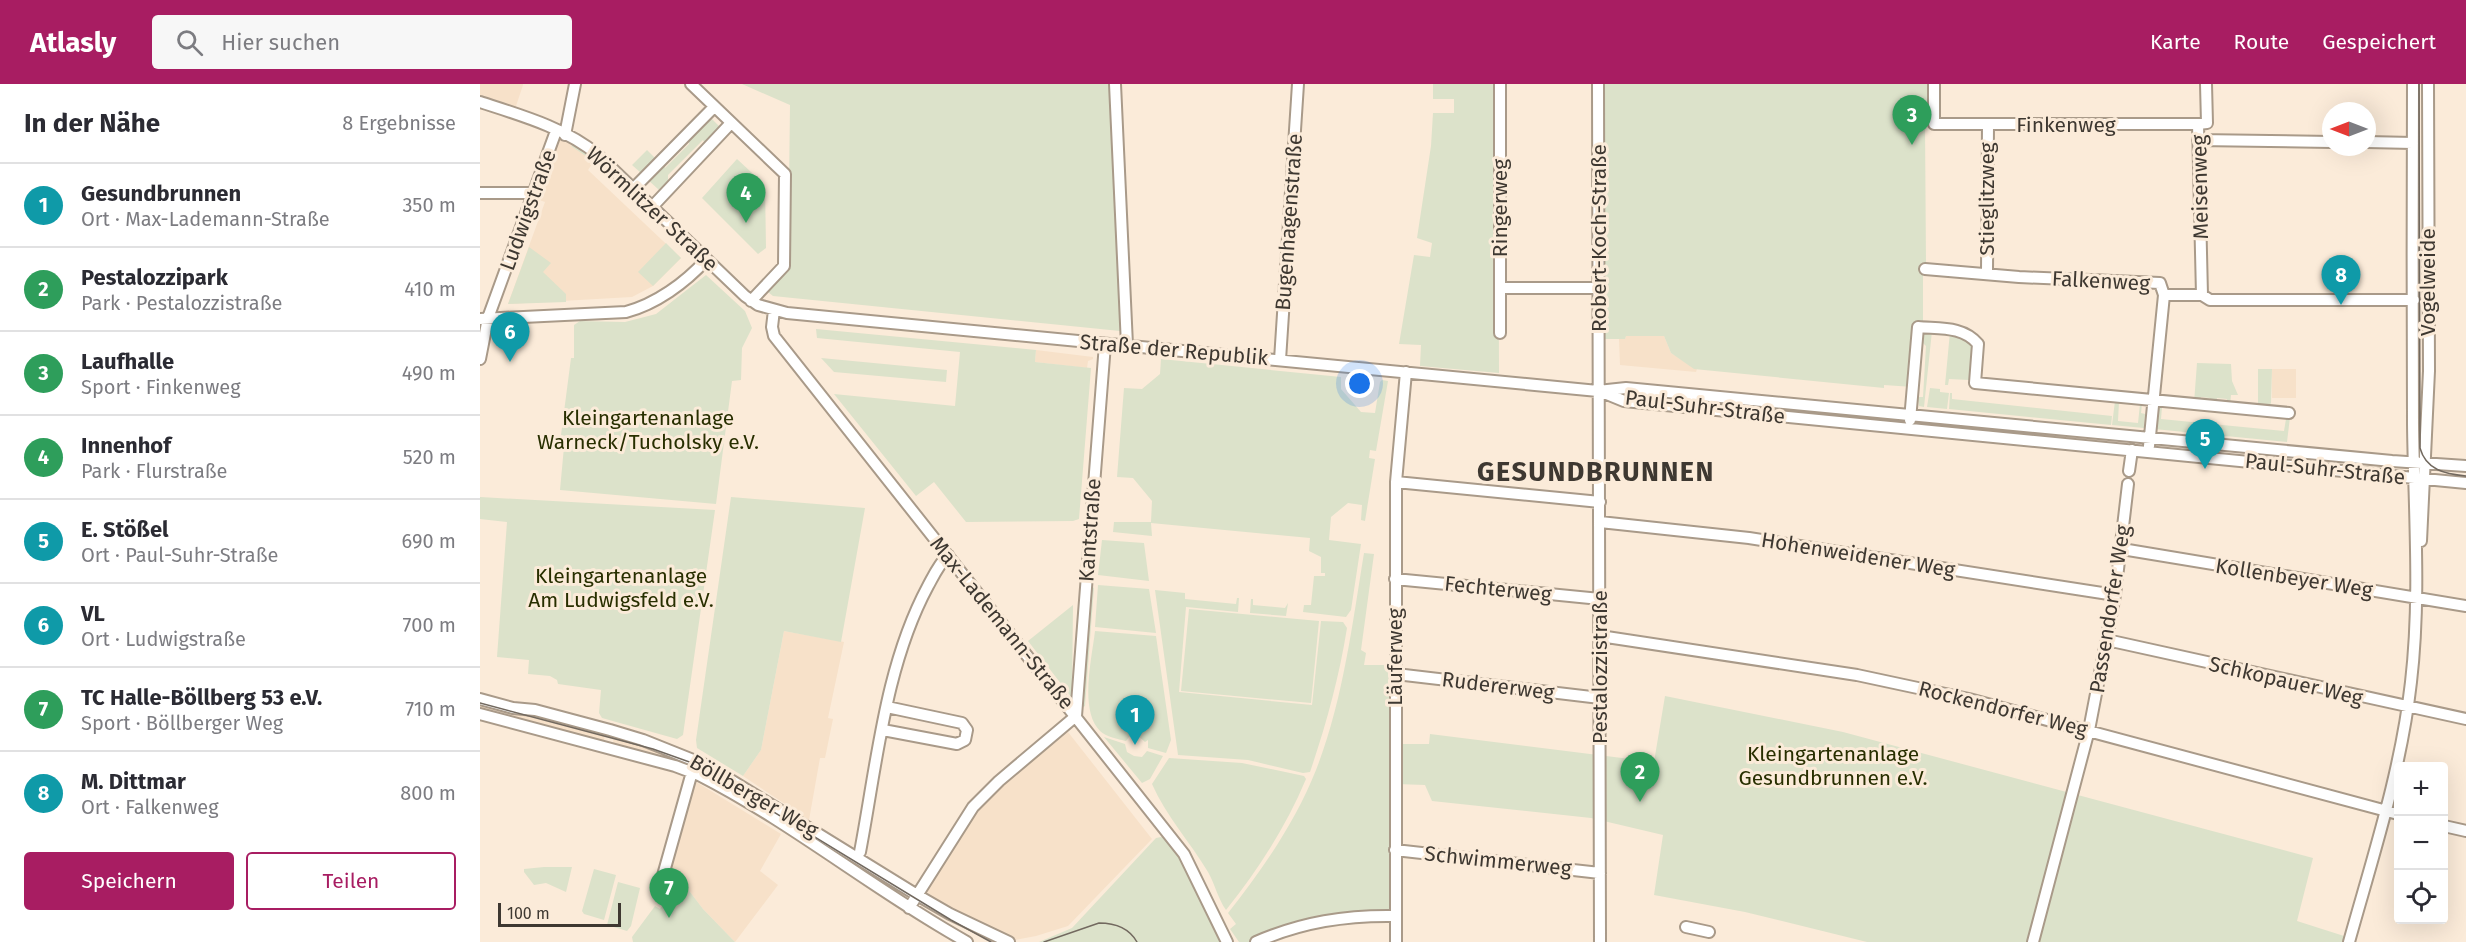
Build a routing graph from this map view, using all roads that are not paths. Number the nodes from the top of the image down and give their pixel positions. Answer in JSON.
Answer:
{"nodes":[{"id":1,"x":575,"y":84,"type":"edge"},
{"id":2,"x":691,"y":84,"type":"edge"},
{"id":3,"x":1115,"y":84,"type":"edge"},
{"id":4,"x":1298,"y":84,"type":"edge"},
{"id":5,"x":1500,"y":84,"type":"edge"},
{"id":6,"x":1598,"y":84,"type":"edge"},
{"id":7,"x":1934,"y":84,"type":"edge"},
{"id":8,"x":2206,"y":84,"type":"edge"},
{"id":9,"x":2413,"y":84,"type":"edge"},
{"id":10,"x":2428,"y":84,"type":"edge"},
{"id":11,"x":480,"y":102,"type":"edge"},
{"id":12,"x":714,"y":107,"type":"junction"},
{"id":13,"x":731,"y":123,"type":"junction"},
{"id":14,"x":2198,"y":124,"type":"junction"},
{"id":15,"x":1988,"y":125,"type":"junction"},
{"id":16,"x":561,"y":133,"type":"junction"},
{"id":17,"x":2198,"y":140,"type":"junction"},
{"id":18,"x":2322,"y":142,"type":"edge"},
{"id":19,"x":2376,"y":142,"type":"edge"},
{"id":20,"x":2413,"y":143,"type":"junction"},
{"id":21,"x":633,"y":189,"type":"junction"},
{"id":22,"x":480,"y":193,"type":"edge"},
{"id":23,"x":534,"y":193,"type":"junction"},
{"id":24,"x":652,"y":207,"type":"junction"},
{"id":25,"x":706,"y":260,"type":"junction"},
{"id":26,"x":1924,"y":269,"type":"dead end"},
{"id":27,"x":1987,"y":273,"type":"junction"},
{"id":28,"x":1500,"y":288,"type":"junction"},
{"id":29,"x":1599,"y":288,"type":"junction"},
{"id":30,"x":2164,"y":294,"type":"junction"},
{"id":31,"x":2202,"y":295,"type":"junction"},
{"id":32,"x":2414,"y":300,"type":"junction"},
{"id":33,"x":751,"y":301,"type":"junction"},
{"id":34,"x":774,"y":310,"type":"junction"},
{"id":35,"x":484,"y":319,"type":"edge"},
{"id":36,"x":1500,"y":333,"type":"dead end"},
{"id":37,"x":1105,"y":344,"type":"junction"},
{"id":38,"x":1127,"y":345,"type":"junction"},
{"id":39,"x":480,"y":359,"type":"edge"},
{"id":40,"x":1280,"y":360,"type":"junction"},
{"id":41,"x":1406,"y":372,"type":"junction"},
{"id":42,"x":1599,"y":391,"type":"junction"},
{"id":43,"x":2154,"y":400,"type":"junction"},
{"id":44,"x":2289,"y":413,"type":"dead end"},
{"id":45,"x":1910,"y":414,"type":"junction"},
{"id":46,"x":1909,"y":429,"type":"junction"},
{"id":47,"x":2150,"y":439,"type":"junction"},
{"id":48,"x":2132,"y":450,"type":"junction"},
{"id":49,"x":2148,"y":452,"type":"junction"},
{"id":50,"x":2420,"y":463,"type":"junction"},
{"id":51,"x":2466,"y":466,"type":"edge"},
{"id":52,"x":2129,"y":471,"type":"dead end"},
{"id":53,"x":2419,"y":479,"type":"junction"},
{"id":54,"x":1396,"y":482,"type":"junction"},
{"id":55,"x":2466,"y":483,"type":"edge"},
{"id":56,"x":2128,"y":484,"type":"dead end"},
{"id":57,"x":1600,"y":502,"type":"junction"},
{"id":58,"x":1600,"y":522,"type":"junction"},
{"id":59,"x":2122,"y":549,"type":"junction"},
{"id":60,"x":948,"y":555,"type":"junction"},
{"id":61,"x":1395,"y":579,"type":"junction"},
{"id":62,"x":2115,"y":595,"type":"junction"},
{"id":63,"x":2418,"y":598,"type":"junction"},
{"id":64,"x":1600,"y":599,"type":"junction"},
{"id":65,"x":2466,"y":606,"type":"edge"},
{"id":66,"x":1600,"y":636,"type":"junction"},
{"id":67,"x":2107,"y":640,"type":"junction"},
{"id":68,"x":1396,"y":674,"type":"junction"},
{"id":69,"x":1600,"y":698,"type":"junction"},
{"id":70,"x":480,"y":699,"type":"edge"},
{"id":71,"x":887,"y":707,"type":"junction"},
{"id":72,"x":2408,"y":708,"type":"junction"},
{"id":73,"x":480,"y":714,"type":"edge"},
{"id":74,"x":1076,"y":716,"type":"junction"},
{"id":75,"x":2466,"y":719,"type":"edge"},
{"id":76,"x":883,"y":730,"type":"junction"},
{"id":77,"x":2090,"y":730,"type":"junction"},
{"id":78,"x":692,"y":772,"type":"junction"},
{"id":79,"x":2386,"y":810,"type":"junction"},
{"id":80,"x":2394,"y":813,"type":"edge"},
{"id":81,"x":2448,"y":826,"type":"edge"},
{"id":82,"x":2466,"y":831,"type":"edge"},
{"id":83,"x":1395,"y":850,"type":"junction"},
{"id":84,"x":856,"y":857,"type":"junction"},
{"id":85,"x":1600,"y":873,"type":"junction"},
{"id":86,"x":660,"y":886,"type":"dead end"},
{"id":87,"x":917,"y":895,"type":"junction"},
{"id":88,"x":909,"y":908,"type":"junction"},
{"id":89,"x":1396,"y":916,"type":"junction"},
{"id":90,"x":1686,"y":927,"type":"dead end"},
{"id":91,"x":967,"y":942,"type":"edge"},
{"id":92,"x":1009,"y":942,"type":"edge"},
{"id":93,"x":1227,"y":942,"type":"edge"},
{"id":94,"x":1256,"y":942,"type":"edge"},
{"id":95,"x":1396,"y":942,"type":"edge"},
{"id":96,"x":1600,"y":942,"type":"edge"},
{"id":97,"x":1699,"y":942,"type":"edge"},
{"id":98,"x":2033,"y":942,"type":"edge"},
{"id":99,"x":2349,"y":942,"type":"edge"}],
"edges":[{"from":1,"to":16,"type":"street","name":"Ludwigstraße"},
{"from":2,"to":12,"type":"street"},
{"from":3,"to":38,"type":"street"},
{"from":4,"to":40,"type":"street","name":"Bugenhagenstraße"},
{"from":5,"to":28,"type":"street","name":"Ringerweg"},
{"from":6,"to":29,"type":"street","name":"Robert-Koch-Straße"},
{"from":7,"to":15,"type":"street","name":"Finkenweg"},
{"from":8,"to":14,"type":"street","name":"Meisenweg"},
{"from":9,"to":20,"type":"street","name":"Vogelweide"},
{"from":10,"to":50,"type":"street","name":"Vogelweide"},
{"from":11,"to":16,"type":"street","name":"Wörmlitzer Straße"},
{"from":12,"to":13,"type":"street"},
{"from":12,"to":21,"type":"street"},
{"from":13,"to":24,"type":"street"},
{"from":13,"to":33,"type":"street"},
{"from":14,"to":15,"type":"street","name":"Finkenweg"},
{"from":14,"to":17,"type":"street","name":"Meisenweg"},
{"from":15,"to":27,"type":"street","name":"Stieglitzweg"},
{"from":16,"to":21,"type":"street","name":"Wörmlitzer Straße"},
{"from":16,"to":23,"type":"street","name":"Ludwigstraße"},
{"from":17,"to":18,"type":"street"},
{"from":17,"to":31,"type":"street","name":"Meisenweg"},
{"from":19,"to":20,"type":"street"},
{"from":20,"to":32,"type":"street","name":"Vogelweide"},
{"from":21,"to":24,"type":"street","name":"Wörmlitzer Straße"},
{"from":22,"to":23,"type":"street"},
{"from":23,"to":35,"type":"street","name":"Ludwigstraße"},
{"from":24,"to":25,"type":"street","name":"Wörmlitzer Straße"},
{"from":25,"to":33,"type":"street","name":"Wörmlitzer Straße"},
{"from":25,"to":35,"type":"street"},
{"from":26,"to":27,"type":"street","name":"Falkenweg"},
{"from":27,"to":30,"type":"street","name":"Falkenweg"},
{"from":28,"to":29,"type":"street"},
{"from":28,"to":36,"type":"street","name":"Ringerweg"},
{"from":29,"to":42,"type":"street","name":"Robert-Koch-Straße"},
{"from":30,"to":31,"type":"street","name":"Falkenweg"},
{"from":30,"to":43,"type":"street"},
{"from":31,"to":32,"type":"street","name":"Falkenweg"},
{"from":32,"to":50,"type":"street","name":"Vogelweide"},
{"from":33,"to":34,"type":"street","name":"Straße der Republik"},
{"from":34,"to":37,"type":"street","name":"Straße der Republik"},
{"from":34,"to":60,"type":"street","name":"Max-Lademann-Straße"},
{"from":35,"to":39,"type":"street","name":"Ludwigstraße"},
{"from":37,"to":38,"type":"street","name":"Straße der Republik"},
{"from":37,"to":74,"type":"street","name":"Kantstraße"},
{"from":38,"to":40,"type":"street","name":"Straße der Republik"},
{"from":40,"to":41,"type":"street","name":"Straße der Republik"},
{"from":41,"to":42,"type":"street","name":"Straße der Republik"},
{"from":41,"to":54,"type":"street","name":"Läuferweg"},
{"from":42,"to":45,"type":"street","name":"Paul-Suhr-Straße"},
{"from":42,"to":46,"type":"street","name":"Paul-Suhr-Straße"},
{"from":42,"to":57,"type":"street","name":"Pestalozzistraße"},
{"from":43,"to":44,"type":"street"},
{"from":43,"to":45,"type":"street"},
{"from":43,"to":47,"type":"street"},
{"from":45,"to":46,"type":"street"},
{"from":45,"to":47,"type":"street","name":"Paul-Suhr-Straße"},
{"from":46,"to":48,"type":"street","name":"Paul-Suhr-Straße"},
{"from":47,"to":49,"type":"street"},
{"from":47,"to":50,"type":"street","name":"Paul-Suhr-Straße"},
{"from":48,"to":49,"type":"street","name":"Paul-Suhr-Straße"},
{"from":48,"to":52,"type":"street"},
{"from":49,"to":53,"type":"street","name":"Paul-Suhr-Straße"},
{"from":50,"to":51,"type":"street","name":"Paul-Suhr-Straße"},
{"from":50,"to":53,"type":"street"},
{"from":53,"to":55,"type":"street","name":"Paul-Suhr-Straße"},
{"from":53,"to":63,"type":"street"},
{"from":54,"to":57,"type":"street"},
{"from":54,"to":61,"type":"street","name":"Läuferweg"},
{"from":56,"to":59,"type":"street","name":"Passendorfer Weg"},
{"from":57,"to":58,"type":"street","name":"Pestalozzistraße"},
{"from":58,"to":62,"type":"street","name":"Hohenweidener Weg"},
{"from":58,"to":64,"type":"street","name":"Pestalozzistraße"},
{"from":59,"to":62,"type":"street","name":"Passendorfer Weg"},
{"from":59,"to":63,"type":"street","name":"Kollenbeyer Weg"},
{"from":60,"to":71,"type":"street"},
{"from":60,"to":74,"type":"street","name":"Max-Lademann-Straße"},
{"from":61,"to":64,"type":"street","name":"Fechterweg"},
{"from":61,"to":68,"type":"street","name":"Läuferweg"},
{"from":62,"to":67,"type":"street","name":"Passendorfer Weg"},
{"from":63,"to":65,"type":"street","name":"Kollenbeyer Weg"},
{"from":63,"to":72,"type":"street"},
{"from":64,"to":66,"type":"street","name":"Pestalozzistraße"},
{"from":66,"to":69,"type":"street","name":"Pestalozzistraße"},
{"from":66,"to":77,"type":"street","name":"Rockendorfer Weg"},
{"from":67,"to":72,"type":"street","name":"Schkopauer Weg"},
{"from":67,"to":77,"type":"street","name":"Passendorfer Weg"},
{"from":68,"to":69,"type":"street","name":"Rudererweg"},
{"from":68,"to":83,"type":"street","name":"Läuferweg"},
{"from":69,"to":85,"type":"street","name":"Pestalozzistraße"},
{"from":70,"to":84,"type":"street","name":"Böllberger Weg"},
{"from":71,"to":76,"type":"street"},
{"from":71,"to":76,"type":"street"},
{"from":72,"to":75,"type":"street","name":"Schkopauer Weg"},
{"from":72,"to":79,"type":"street"},
{"from":73,"to":78,"type":"street","name":"Böllberger Weg"},
{"from":74,"to":87,"type":"street"},
{"from":74,"to":93,"type":"street","name":"Max-Lademann-Straße"},
{"from":76,"to":84,"type":"street"},
{"from":77,"to":79,"type":"street","name":"Rockendorfer Weg"},
{"from":77,"to":98,"type":"street","name":"Passendorfer Weg"},
{"from":78,"to":86,"type":"street","name":"Böllberger Weg"},
{"from":78,"to":88,"type":"street","name":"Böllberger Weg"},
{"from":79,"to":80,"type":"street","name":"Rockendorfer Weg"},
{"from":79,"to":99,"type":"street"},
{"from":81,"to":82,"type":"street"},
{"from":83,"to":85,"type":"street","name":"Schwimmerweg"},
{"from":83,"to":89,"type":"street","name":"Läuferweg"},
{"from":84,"to":87,"type":"street","name":"Böllberger Weg"},
{"from":85,"to":96,"type":"street","name":"Pestalozzistraße"},
{"from":87,"to":88,"type":"street"},
{"from":87,"to":92,"type":"street","name":"Böllberger Weg"},
{"from":88,"to":91,"type":"street","name":"Böllberger Weg"},
{"from":89,"to":94,"type":"street"},
{"from":89,"to":95,"type":"street","name":"Läuferweg"},
{"from":90,"to":97,"type":"street"}]}
